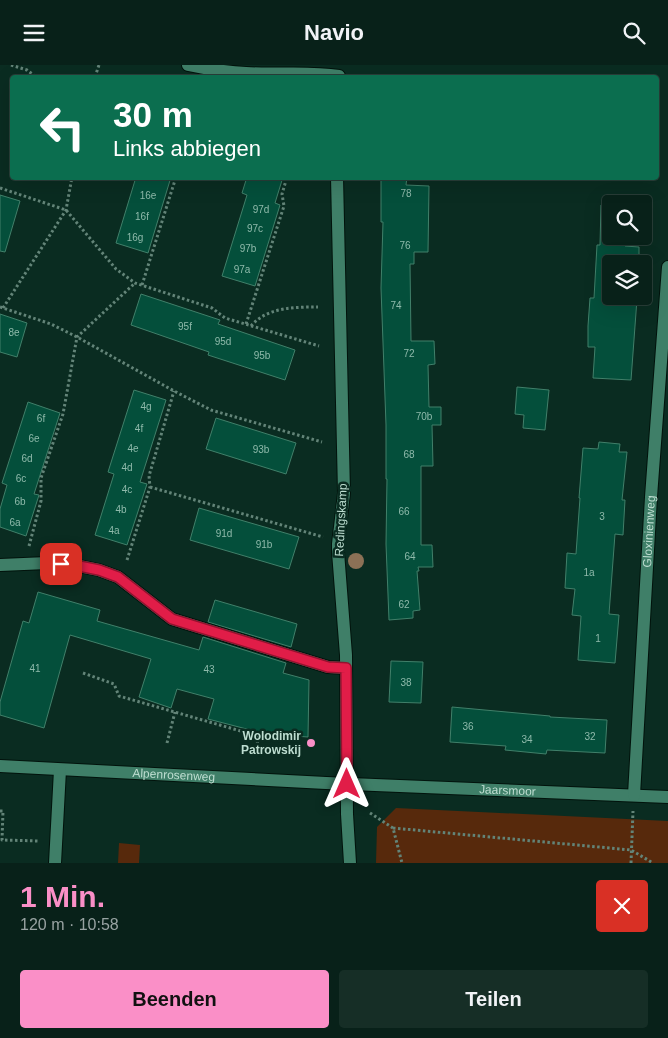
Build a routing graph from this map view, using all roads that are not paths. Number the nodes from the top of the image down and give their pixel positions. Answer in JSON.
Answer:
{"nodes":[{"id":1,"x":188,"y":65,"type":"edge"},
{"id":2,"x":339,"y":73,"type":"edge"},
{"id":3,"x":337,"y":180,"type":"edge"},
{"id":4,"x":668,"y":267,"type":"edge"},
{"id":5,"x":0,"y":565,"type":"edge"},
{"id":6,"x":346,"y":668,"type":"junction"},
{"id":7,"x":0,"y":766,"type":"edge"},
{"id":8,"x":60,"y":770,"type":"junction"},
{"id":9,"x":347,"y":784,"type":"junction"},
{"id":10,"x":668,"y":797,"type":"edge"},
{"id":11,"x":634,"y":801,"type":"junction"},
{"id":12,"x":55,"y":863,"type":"edge"},
{"id":13,"x":350,"y":863,"type":"edge"}],
"edges":[{"from":1,"to":2,"type":"street"},
{"from":3,"to":6,"type":"street","name":"Redingskamp"},
{"from":4,"to":11,"type":"street","name":"Gloxinienweg"},
{"from":5,"to":6,"type":"street"},
{"from":6,"to":9,"type":"street","name":"Redingskamp"},
{"from":7,"to":8,"type":"street","name":"Alpenrosenweg"},
{"from":8,"to":9,"type":"street","name":"Alpenrosenweg"},
{"from":8,"to":12,"type":"street"},
{"from":9,"to":11,"type":"street","name":"Jaarsmoor"},
{"from":9,"to":13,"type":"street","name":"Redingskamp"},
{"from":10,"to":11,"type":"street","name":"Jaarsmoor"}]}
